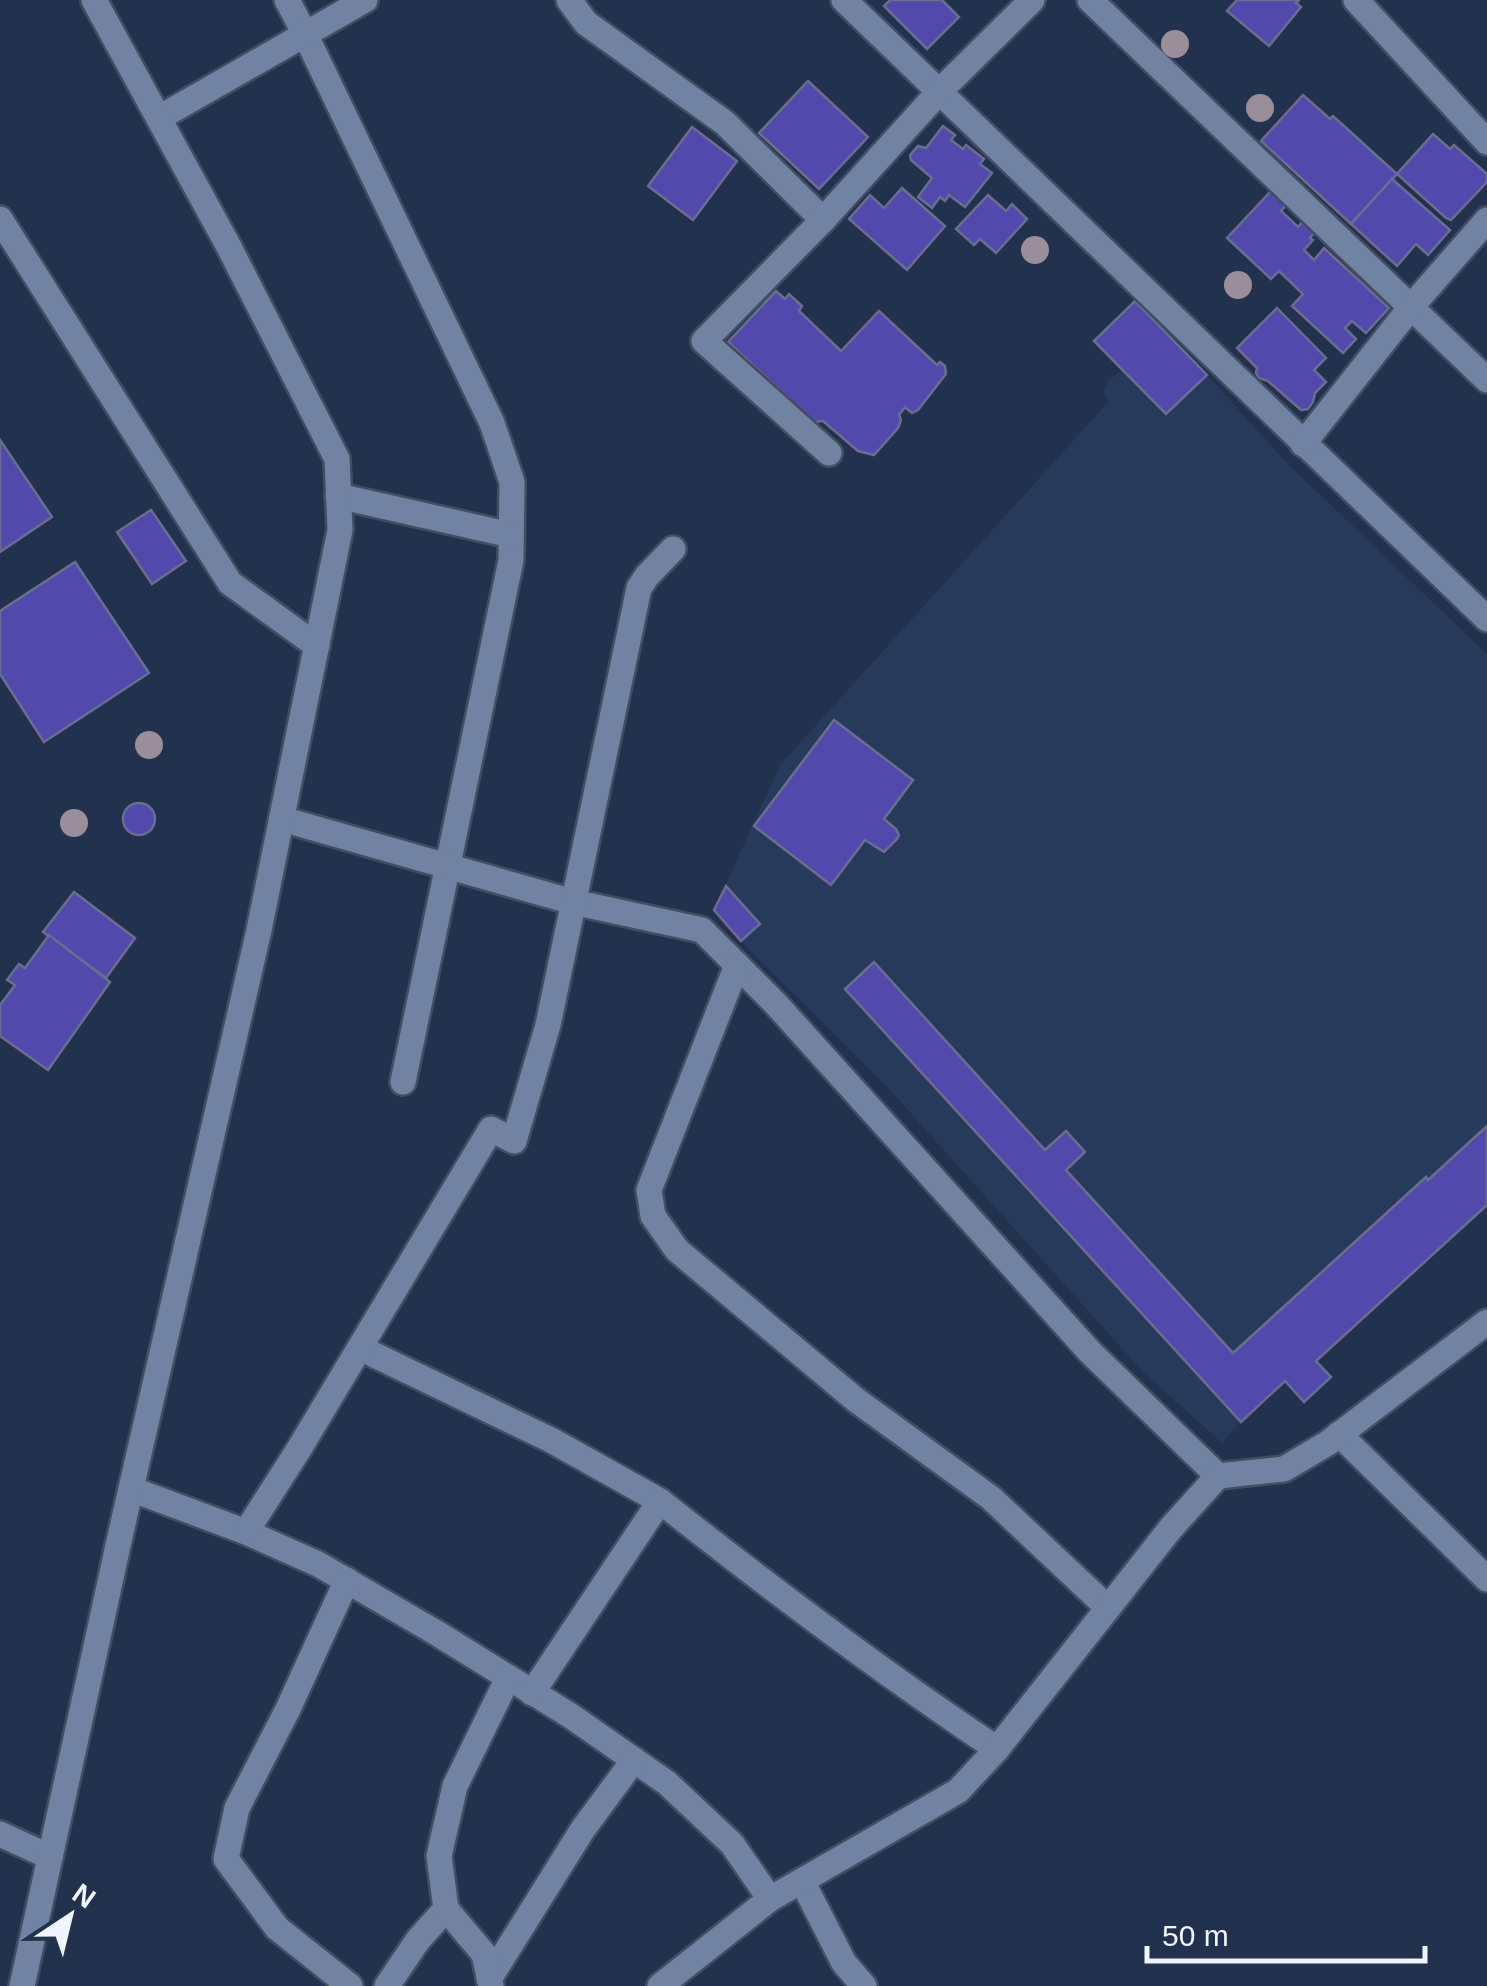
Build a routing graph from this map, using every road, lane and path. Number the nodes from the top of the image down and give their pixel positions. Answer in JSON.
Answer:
{"nodes":[{"id":1,"x":94,"y":0,"type":"edge"},
{"id":2,"x":286,"y":0,"type":"edge"},
{"id":3,"x":364,"y":0,"type":"edge"},
{"id":4,"x":569,"y":0,"type":"edge"},
{"id":5,"x":844,"y":0,"type":"edge"},
{"id":6,"x":1032,"y":0,"type":"edge"},
{"id":7,"x":1090,"y":0,"type":"edge"},
{"id":8,"x":1356,"y":0,"type":"edge"},
{"id":9,"x":306,"y":34,"type":"junction"},
{"id":10,"x":939,"y":92,"type":"junction"},
{"id":11,"x":159,"y":118,"type":"junction"},
{"id":12,"x":1487,"y":142,"type":"edge"},
{"id":13,"x":0,"y":220,"type":"edge"},
{"id":14,"x":823,"y":220,"type":"junction"},
{"id":15,"x":1487,"y":220,"type":"edge"},
{"id":16,"x":1411,"y":308,"type":"junction"},
{"id":17,"x":1487,"y":380,"type":"edge"},
{"id":18,"x":1303,"y":444,"type":"junction"},
{"id":19,"x":828,"y":453,"type":"dead end"},
{"id":20,"x":338,"y":496,"type":"junction"},
{"id":21,"x":511,"y":535,"type":"junction"},
{"id":22,"x":673,"y":549,"type":"dead end"},
{"id":23,"x":1487,"y":619,"type":"edge"},
{"id":24,"x":317,"y":646,"type":"junction"},
{"id":25,"x":282,"y":820,"type":"junction"},
{"id":26,"x":448,"y":866,"type":"junction"},
{"id":27,"x":573,"y":902,"type":"junction"},
{"id":28,"x":736,"y":965,"type":"junction"},
{"id":29,"x":403,"y":1082,"type":"dead end"},
{"id":30,"x":1487,"y":1322,"type":"edge"},
{"id":31,"x":360,"y":1348,"type":"junction"},
{"id":32,"x":1339,"y":1434,"type":"junction"},
{"id":33,"x":1218,"y":1476,"type":"junction"},
{"id":34,"x":131,"y":1489,"type":"junction"},
{"id":35,"x":660,"y":1501,"type":"junction"},
{"id":36,"x":246,"y":1532,"type":"junction"},
{"id":37,"x":1487,"y":1579,"type":"edge"},
{"id":38,"x":347,"y":1580,"type":"junction"},
{"id":39,"x":1108,"y":1608,"type":"junction"},
{"id":40,"x":508,"y":1678,"type":"junction"},
{"id":41,"x":532,"y":1692,"type":"junction"},
{"id":42,"x":997,"y":1748,"type":"junction"},
{"id":43,"x":634,"y":1760,"type":"junction"},
{"id":44,"x":0,"y":1834,"type":"edge"},
{"id":45,"x":50,"y":1857,"type":"junction"},
{"id":46,"x":802,"y":1881,"type":"junction"},
{"id":47,"x":770,"y":1899,"type":"junction"},
{"id":48,"x":446,"y":1909,"type":"junction"},
{"id":49,"x":490,"y":1982,"type":"edge"},
{"id":50,"x":22,"y":1986,"type":"edge"},
{"id":51,"x":350,"y":1986,"type":"edge"},
{"id":52,"x":387,"y":1986,"type":"edge"},
{"id":53,"x":660,"y":1986,"type":"edge"},
{"id":54,"x":864,"y":1986,"type":"edge"}],
"edges":[{"from":1,"to":11,"type":"street"},
{"from":2,"to":9,"type":"street"},
{"from":3,"to":9,"type":"street"},
{"from":4,"to":14,"type":"street"},
{"from":5,"to":10,"type":"street"},
{"from":6,"to":10,"type":"street"},
{"from":7,"to":16,"type":"street"},
{"from":8,"to":12,"type":"street"},
{"from":9,"to":11,"type":"street"},
{"from":9,"to":21,"type":"street"},
{"from":10,"to":14,"type":"street"},
{"from":10,"to":18,"type":"street"},
{"from":11,"to":20,"type":"street"},
{"from":13,"to":24,"type":"street"},
{"from":14,"to":19,"type":"street"},
{"from":15,"to":16,"type":"street"},
{"from":16,"to":17,"type":"street"},
{"from":16,"to":18,"type":"street"},
{"from":18,"to":23,"type":"street"},
{"from":20,"to":21,"type":"street"},
{"from":20,"to":24,"type":"street"},
{"from":21,"to":26,"type":"street"},
{"from":22,"to":27,"type":"street"},
{"from":24,"to":25,"type":"street"},
{"from":25,"to":26,"type":"street"},
{"from":25,"to":34,"type":"street"},
{"from":26,"to":27,"type":"street"},
{"from":26,"to":29,"type":"street"},
{"from":27,"to":28,"type":"street"},
{"from":27,"to":31,"type":"street"},
{"from":28,"to":33,"type":"street"},
{"from":28,"to":39,"type":"street"},
{"from":30,"to":32,"type":"street"},
{"from":31,"to":35,"type":"street"},
{"from":31,"to":36,"type":"street"},
{"from":32,"to":33,"type":"street"},
{"from":32,"to":37,"type":"street"},
{"from":33,"to":39,"type":"street"},
{"from":34,"to":36,"type":"street"},
{"from":34,"to":45,"type":"street"},
{"from":35,"to":41,"type":"street"},
{"from":35,"to":42,"type":"street"},
{"from":36,"to":38,"type":"street"},
{"from":38,"to":40,"type":"street"},
{"from":38,"to":51,"type":"street"},
{"from":39,"to":42,"type":"street"},
{"from":40,"to":41,"type":"street"},
{"from":40,"to":48,"type":"street"},
{"from":41,"to":43,"type":"street"},
{"from":42,"to":46,"type":"street"},
{"from":43,"to":47,"type":"street"},
{"from":43,"to":49,"type":"street"},
{"from":44,"to":45,"type":"street"},
{"from":45,"to":50,"type":"street"},
{"from":46,"to":47,"type":"street"},
{"from":46,"to":54,"type":"street"},
{"from":47,"to":53,"type":"street"},
{"from":48,"to":49,"type":"street"},
{"from":48,"to":52,"type":"street"}]}
